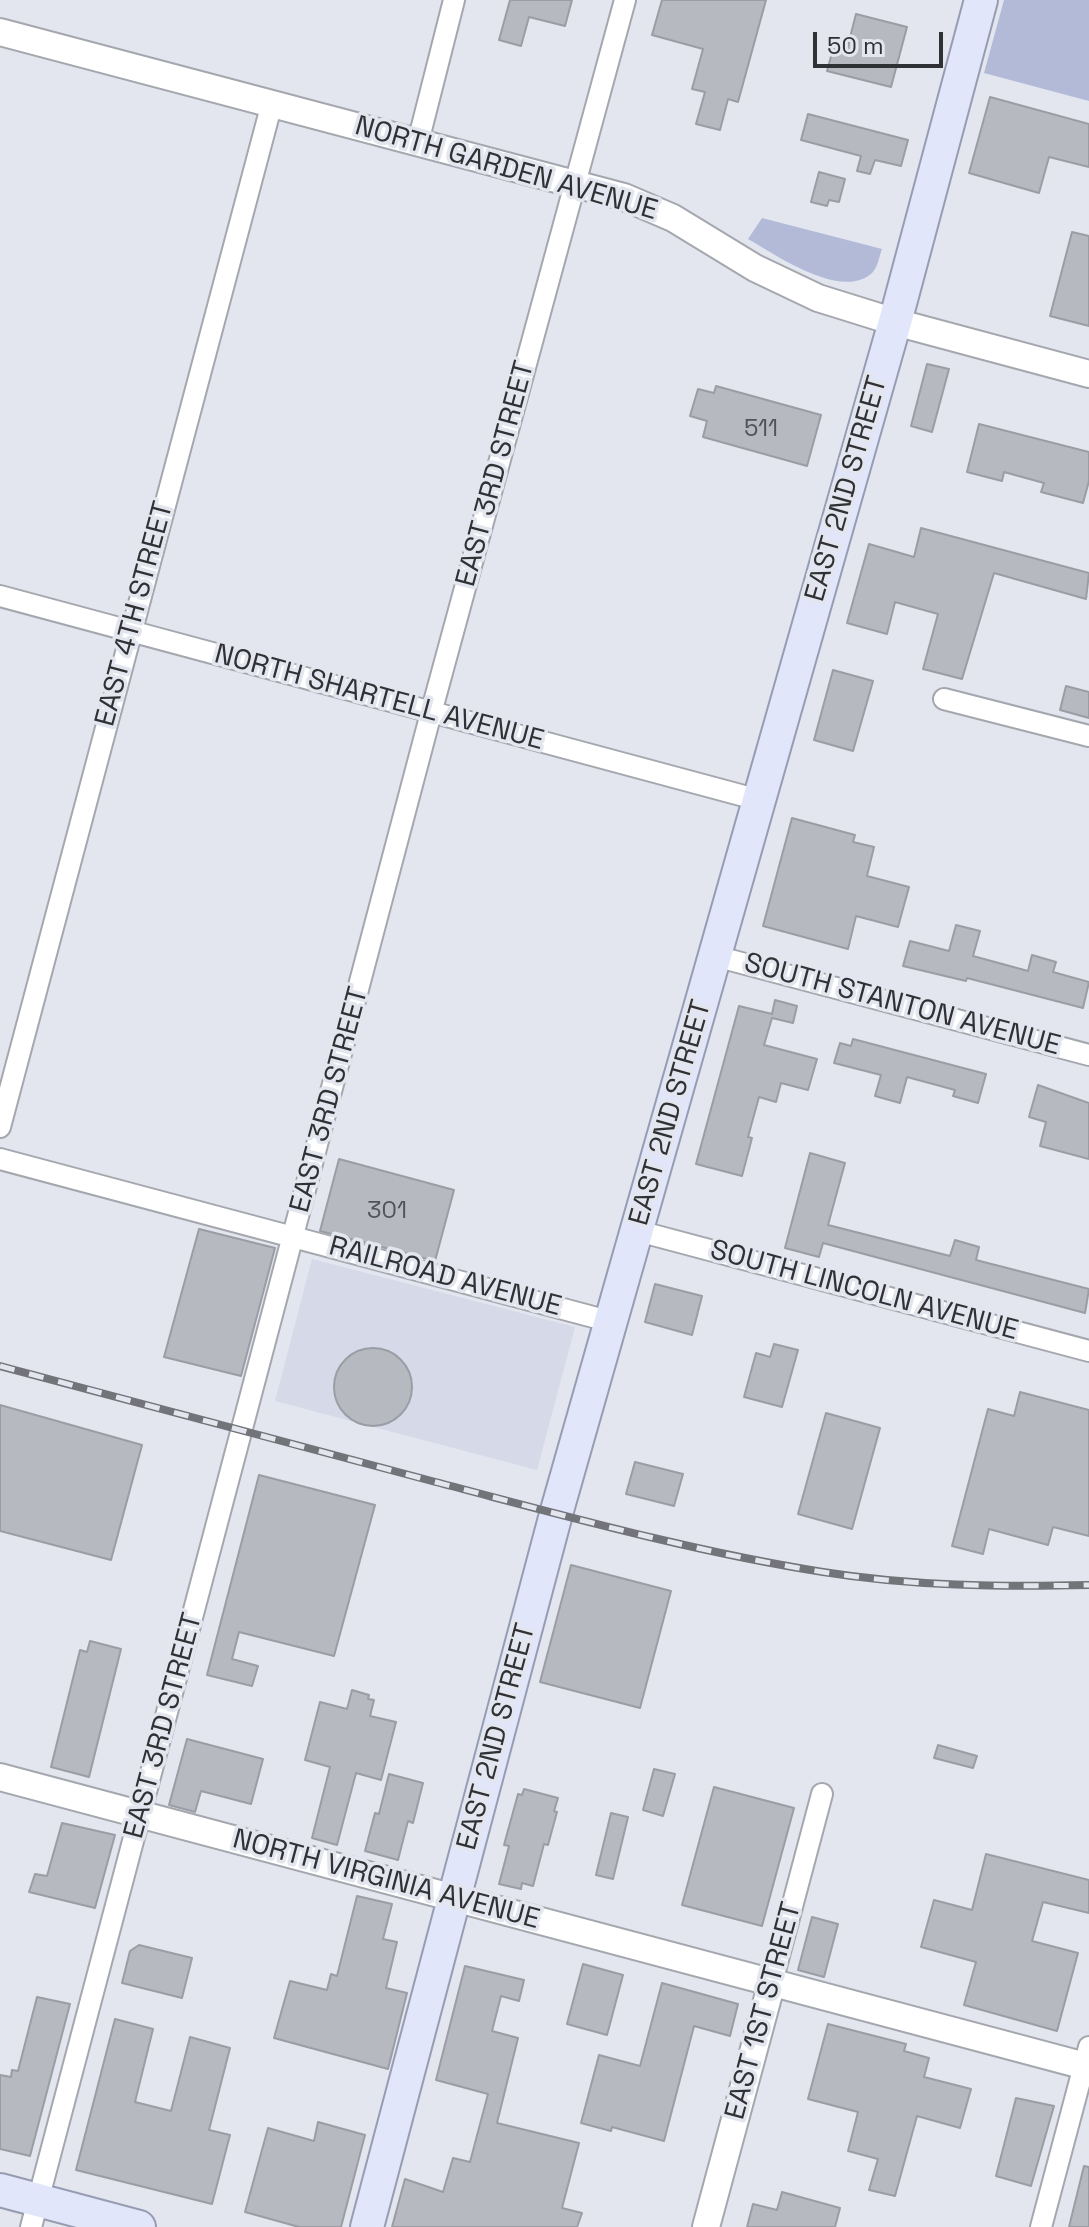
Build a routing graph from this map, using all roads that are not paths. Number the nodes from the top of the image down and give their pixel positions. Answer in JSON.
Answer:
{"nodes":[{"id":1,"x":454,"y":0,"type":"edge"},
{"id":2,"x":625,"y":0,"type":"edge"},
{"id":3,"x":981,"y":0,"type":"edge"},
{"id":4,"x":0,"y":32,"type":"edge"},
{"id":5,"x":272,"y":103,"type":"junction"},
{"id":6,"x":418,"y":142,"type":"junction"},
{"id":7,"x":576,"y":183,"type":"junction"},
{"id":8,"x":895,"y":322,"type":"junction"},
{"id":9,"x":1089,"y":374,"type":"edge"},
{"id":10,"x":0,"y":596,"type":"edge"},
{"id":11,"x":132,"y":631,"type":"junction"},
{"id":12,"x":944,"y":699,"type":"dead end"},
{"id":13,"x":431,"y":713,"type":"junction"},
{"id":14,"x":1089,"y":736,"type":"edge"},
{"id":15,"x":759,"y":800,"type":"junction"},
{"id":16,"x":715,"y":956,"type":"junction"},
{"id":17,"x":1089,"y":1055,"type":"edge"},
{"id":18,"x":0,"y":1127,"type":"edge"},
{"id":19,"x":0,"y":1159,"type":"edge"},
{"id":20,"x":638,"y":1231,"type":"junction"},
{"id":21,"x":294,"y":1238,"type":"junction"},
{"id":22,"x":612,"y":1322,"type":"junction"},
{"id":23,"x":1089,"y":1351,"type":"edge"},
{"id":24,"x":0,"y":1777,"type":"edge"},
{"id":25,"x":822,"y":1794,"type":"dead end"},
{"id":26,"x":140,"y":1815,"type":"junction"},
{"id":27,"x":454,"y":1899,"type":"junction"},
{"id":28,"x":772,"y":1982,"type":"junction"},
{"id":29,"x":1087,"y":2060,"type":"edge"},
{"id":30,"x":0,"y":2190,"type":"edge"},
{"id":31,"x":34,"y":2214,"type":"edge"},
{"id":32,"x":139,"y":2227,"type":"edge"},
{"id":33,"x":367,"y":2227,"type":"edge"},
{"id":34,"x":706,"y":2227,"type":"edge"},
{"id":35,"x":1041,"y":2227,"type":"edge"}],
"edges":[{"from":1,"to":6,"type":"street"},
{"from":2,"to":7,"type":"street","name":"EAST 3RD STREET"},
{"from":3,"to":8,"type":"main road","name":"EAST 2ND STREET"},
{"from":4,"to":5,"type":"street","name":"NORTH GARDEN AVENUE"},
{"from":5,"to":6,"type":"street","name":"NORTH GARDEN AVENUE"},
{"from":5,"to":11,"type":"street","name":"EAST 4TH STREET"},
{"from":6,"to":7,"type":"street","name":"NORTH GARDEN AVENUE"},
{"from":7,"to":8,"type":"street","name":"NORTH GARDEN AVENUE"},
{"from":7,"to":13,"type":"street","name":"EAST 3RD STREET"},
{"from":8,"to":9,"type":"street","name":"NORTH GARDEN AVENUE"},
{"from":8,"to":15,"type":"main road","name":"EAST 2ND STREET"},
{"from":10,"to":11,"type":"street","name":"NORTH SHARTELL AVENUE"},
{"from":11,"to":13,"type":"street","name":"NORTH SHARTELL AVENUE"},
{"from":11,"to":18,"type":"street","name":"EAST 4TH STREET"},
{"from":12,"to":14,"type":"street"},
{"from":13,"to":15,"type":"street","name":"NORTH SHARTELL AVENUE"},
{"from":13,"to":21,"type":"street","name":"EAST 3RD STREET"},
{"from":15,"to":16,"type":"main road","name":"EAST 2ND STREET"},
{"from":16,"to":17,"type":"street","name":"SOUTH STANTON AVENUE"},
{"from":16,"to":20,"type":"main road","name":"EAST 2ND STREET"},
{"from":19,"to":21,"type":"street","name":"RAILROAD AVENUE"},
{"from":20,"to":22,"type":"main road","name":"EAST 2ND STREET"},
{"from":20,"to":23,"type":"street","name":"SOUTH LINCOLN AVENUE"},
{"from":21,"to":22,"type":"street","name":"RAILROAD AVENUE"},
{"from":21,"to":26,"type":"street","name":"EAST 3RD STREET"},
{"from":22,"to":27,"type":"main road","name":"EAST 2ND STREET"},
{"from":24,"to":26,"type":"street","name":"NORTH VIRGINIA AVENUE"},
{"from":25,"to":28,"type":"street","name":"EAST 1ST STREET"},
{"from":26,"to":27,"type":"street","name":"NORTH VIRGINIA AVENUE"},
{"from":26,"to":31,"type":"street","name":"EAST 3RD STREET"},
{"from":27,"to":28,"type":"street","name":"NORTH VIRGINIA AVENUE"},
{"from":27,"to":33,"type":"main road","name":"EAST 2ND STREET"},
{"from":28,"to":29,"type":"street","name":"NORTH VIRGINIA AVENUE"},
{"from":28,"to":34,"type":"street","name":"EAST 1ST STREET"},
{"from":29,"to":35,"type":"street"},
{"from":30,"to":31,"type":"main road"},
{"from":31,"to":32,"type":"main road"}]}
